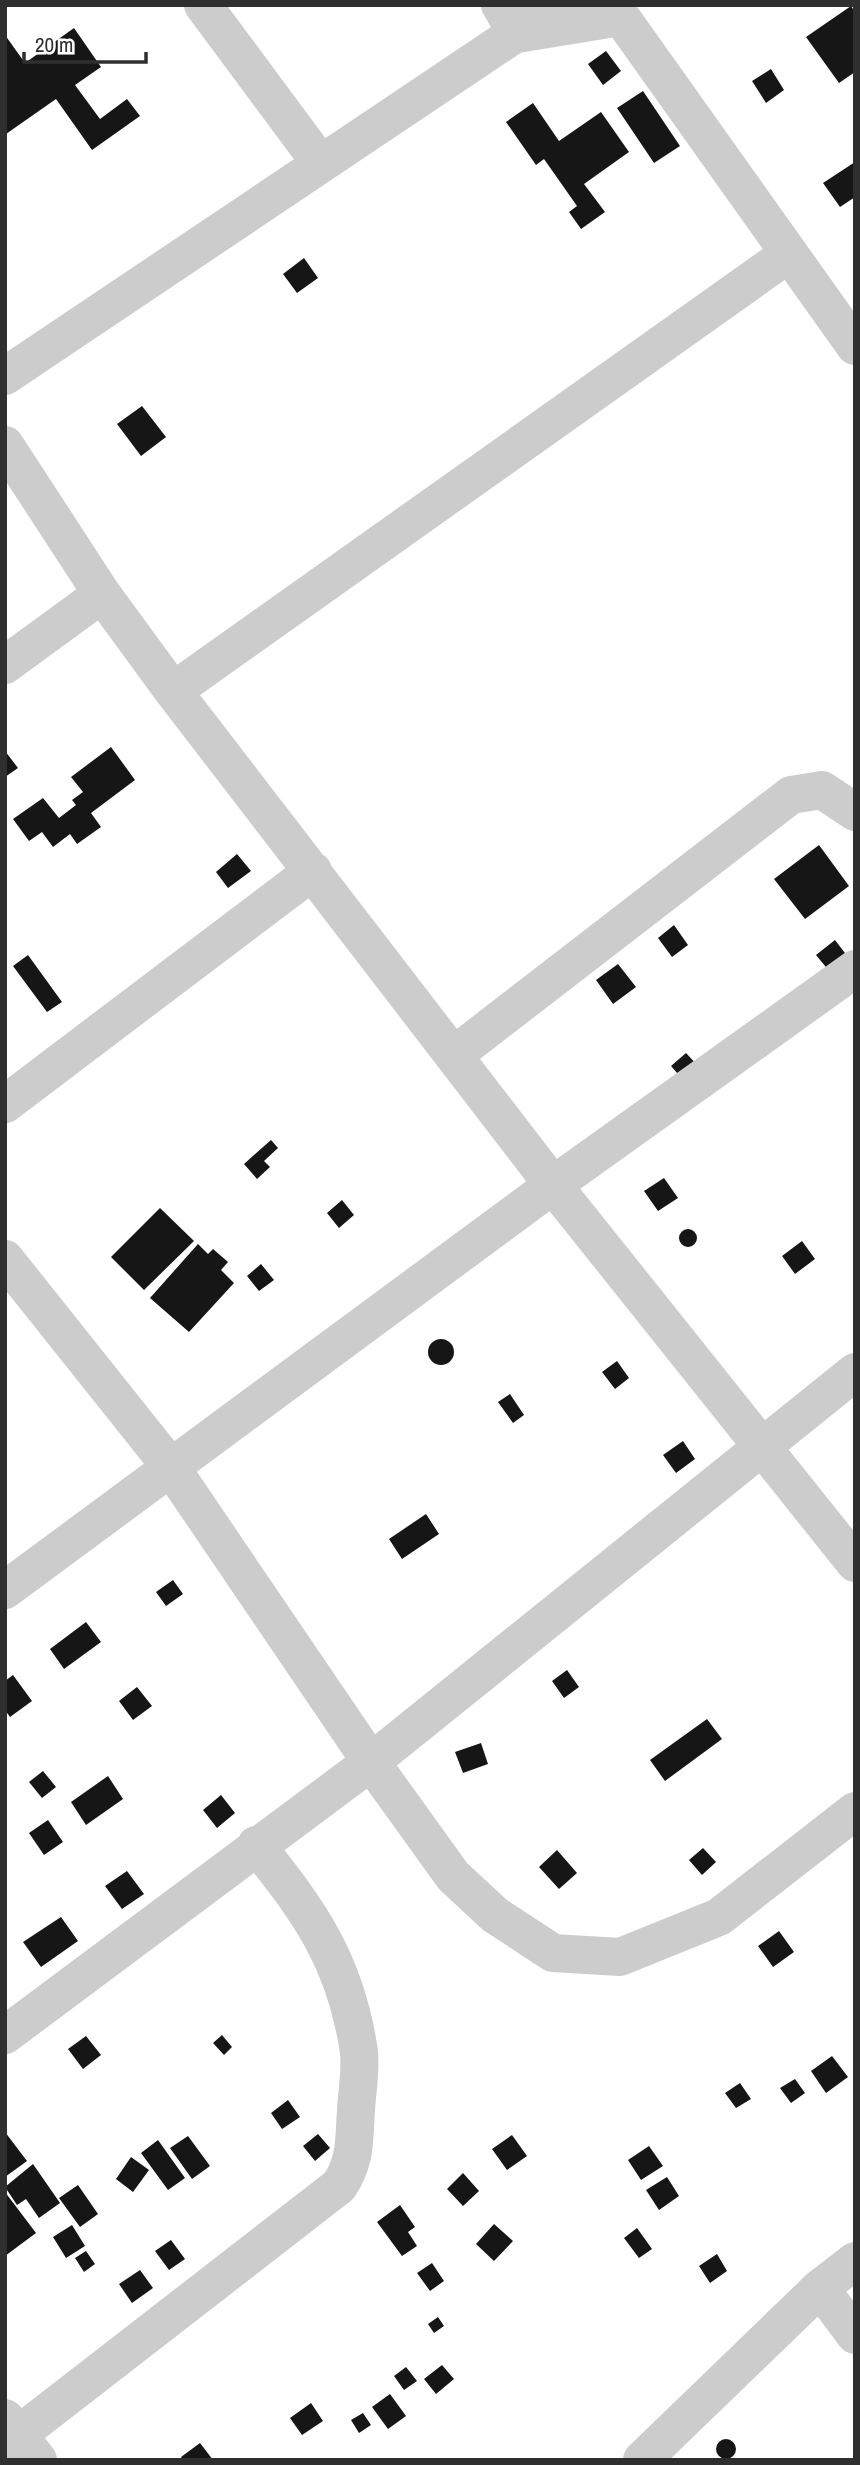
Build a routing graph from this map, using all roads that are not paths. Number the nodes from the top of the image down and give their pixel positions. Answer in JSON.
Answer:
{"nodes":[{"id":1,"x":203,"y":5,"type":"edge"},
{"id":2,"x":558,"y":5,"type":"edge"},
{"id":3,"x":509,"y":20,"type":"edge"},
{"id":4,"x":321,"y":164,"type":"junction"},
{"id":5,"x":787,"y":255,"type":"junction"},
{"id":6,"x":855,"y":346,"type":"edge"},
{"id":7,"x":5,"y":376,"type":"edge"},
{"id":8,"x":5,"y":445,"type":"edge"},
{"id":9,"x":102,"y":594,"type":"junction"},
{"id":10,"x":5,"y":665,"type":"edge"},
{"id":11,"x":173,"y":691,"type":"junction"},
{"id":12,"x":854,"y":809,"type":"edge"},
{"id":13,"x":313,"y":871,"type":"junction"},
{"id":14,"x":855,"y":969,"type":"edge"},
{"id":15,"x":454,"y":1055,"type":"junction"},
{"id":16,"x":5,"y":1104,"type":"edge"},
{"id":17,"x":553,"y":1185,"type":"junction"},
{"id":18,"x":5,"y":1259,"type":"edge"},
{"id":19,"x":855,"y":1372,"type":"edge"},
{"id":20,"x":762,"y":1447,"type":"junction"},
{"id":21,"x":170,"y":1466,"type":"junction"},
{"id":22,"x":855,"y":1563,"type":"edge"},
{"id":23,"x":5,"y":1590,"type":"edge"},
{"id":24,"x":371,"y":1762,"type":"junction"},
{"id":25,"x":855,"y":1811,"type":"edge"},
{"id":26,"x":256,"y":1845,"type":"junction"},
{"id":27,"x":5,"y":2035,"type":"edge"},
{"id":28,"x":855,"y":2261,"type":"edge"},
{"id":29,"x":820,"y":2288,"type":"junction"},
{"id":30,"x":855,"y":2335,"type":"edge"},
{"id":31,"x":17,"y":2439,"type":"edge"},
{"id":32,"x":642,"y":2460,"type":"edge"}],
"edges":[{"from":1,"to":4,"type":"street"},
{"from":2,"to":3,"type":"street"},
{"from":3,"to":4,"type":"street"},
{"from":3,"to":5,"type":"street"},
{"from":4,"to":7,"type":"street"},
{"from":5,"to":6,"type":"street"},
{"from":5,"to":11,"type":"street"},
{"from":8,"to":9,"type":"street"},
{"from":9,"to":10,"type":"street"},
{"from":9,"to":11,"type":"street"},
{"from":11,"to":13,"type":"street"},
{"from":12,"to":15,"type":"street"},
{"from":13,"to":15,"type":"street"},
{"from":13,"to":16,"type":"street"},
{"from":14,"to":17,"type":"street"},
{"from":15,"to":17,"type":"street"},
{"from":17,"to":20,"type":"street"},
{"from":17,"to":21,"type":"street"},
{"from":18,"to":21,"type":"street"},
{"from":19,"to":20,"type":"street"},
{"from":20,"to":22,"type":"street"},
{"from":20,"to":24,"type":"street"},
{"from":21,"to":23,"type":"street"},
{"from":21,"to":24,"type":"street"},
{"from":24,"to":25,"type":"street"},
{"from":24,"to":26,"type":"street"},
{"from":26,"to":27,"type":"street"},
{"from":26,"to":31,"type":"street"},
{"from":28,"to":29,"type":"street"},
{"from":29,"to":30,"type":"street"},
{"from":29,"to":32,"type":"street"}]}
